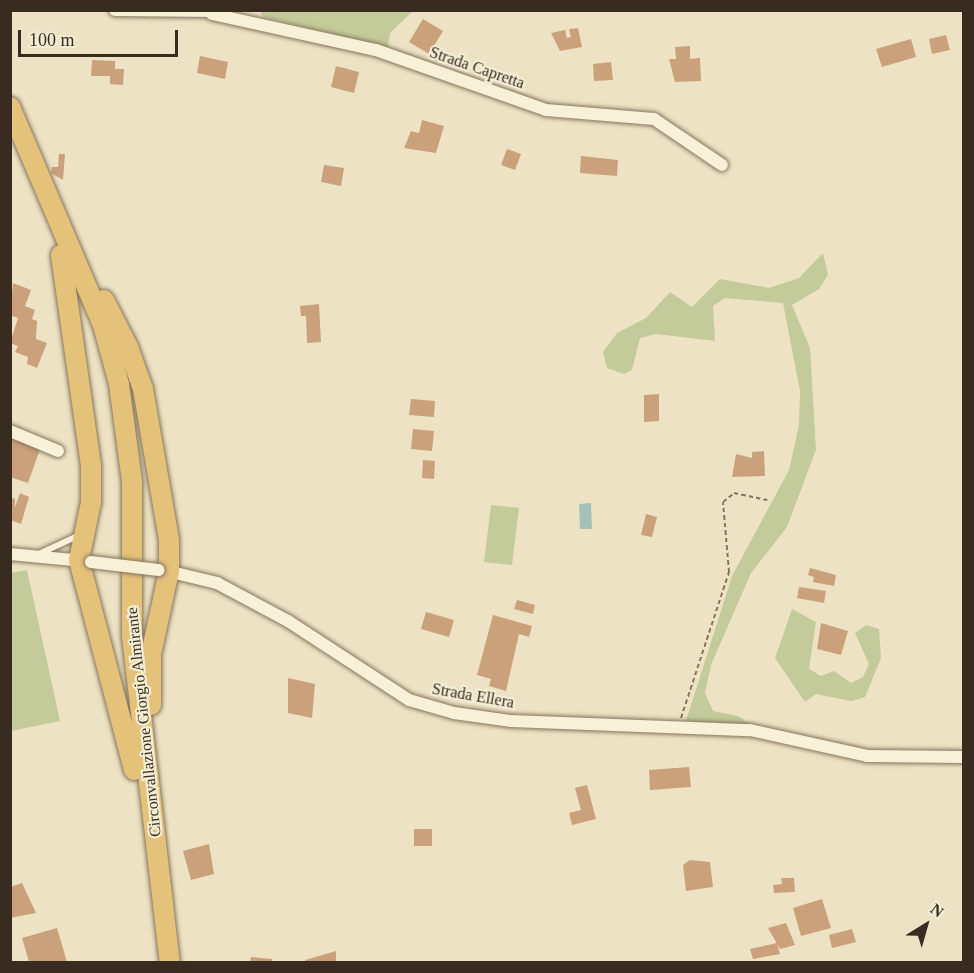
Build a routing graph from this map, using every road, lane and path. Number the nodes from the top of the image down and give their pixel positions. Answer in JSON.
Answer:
{"nodes":[{"id":1,"x":115,"y":10,"type":"edge"},
{"id":2,"x":215,"y":12,"type":"edge"},
{"id":3,"x":10,"y":107,"type":"edge"},
{"id":4,"x":10,"y":138,"type":"edge"},
{"id":5,"x":722,"y":165,"type":"dead end"},
{"id":6,"x":64,"y":247,"type":"junction"},
{"id":7,"x":10,"y":431,"type":"edge"},
{"id":8,"x":58,"y":451,"type":"dead end"},
{"id":9,"x":767,"y":500,"type":"dead end"},
{"id":10,"x":86,"y":523,"type":"junction"},
{"id":11,"x":10,"y":554,"type":"edge"},
{"id":12,"x":39,"y":554,"type":"junction"},
{"id":13,"x":85,"y":561,"type":"junction"},
{"id":14,"x":164,"y":570,"type":"junction"},
{"id":15,"x":678,"y":726,"type":"junction"},
{"id":16,"x":963,"y":757,"type":"edge"},
{"id":17,"x":140,"y":767,"type":"junction"},
{"id":18,"x":157,"y":963,"type":"edge"},
{"id":19,"x":170,"y":963,"type":"edge"}],
"edges":[{"from":1,"to":2,"type":"street","name":"Strada Capretta"},
{"from":2,"to":5,"type":"street","name":"Strada Capretta"},
{"from":3,"to":6,"type":"highway","name":"Circonvallazione Giorgio Almirante"},
{"from":4,"to":6,"type":"highway","name":"Circonvallazione Giorgio Almirante"},
{"from":6,"to":10,"type":"highway"},
{"from":6,"to":14,"type":"highway"},
{"from":6,"to":17,"type":"highway","name":"Circonvallazione Giorgio Almirante"},
{"from":7,"to":8,"type":"street"},
{"from":9,"to":15,"type":"path"},
{"from":10,"to":12,"type":"lane"},
{"from":10,"to":13,"type":"highway"},
{"from":11,"to":12,"type":"street","name":"Strada Ellera"},
{"from":12,"to":13,"type":"street","name":"Strada Ellera"},
{"from":13,"to":14,"type":"street","name":"Strada Ellera","bridge":true},
{"from":13,"to":17,"type":"highway"},
{"from":14,"to":15,"type":"street","name":"Strada Ellera"},
{"from":14,"to":17,"type":"highway"},
{"from":15,"to":16,"type":"street","name":"Strada Ellera"},
{"from":17,"to":18,"type":"highway","name":"Circonvallazione Giorgio Almirante"},
{"from":17,"to":19,"type":"highway","name":"Circonvallazione Giorgio Almirante"}]}
